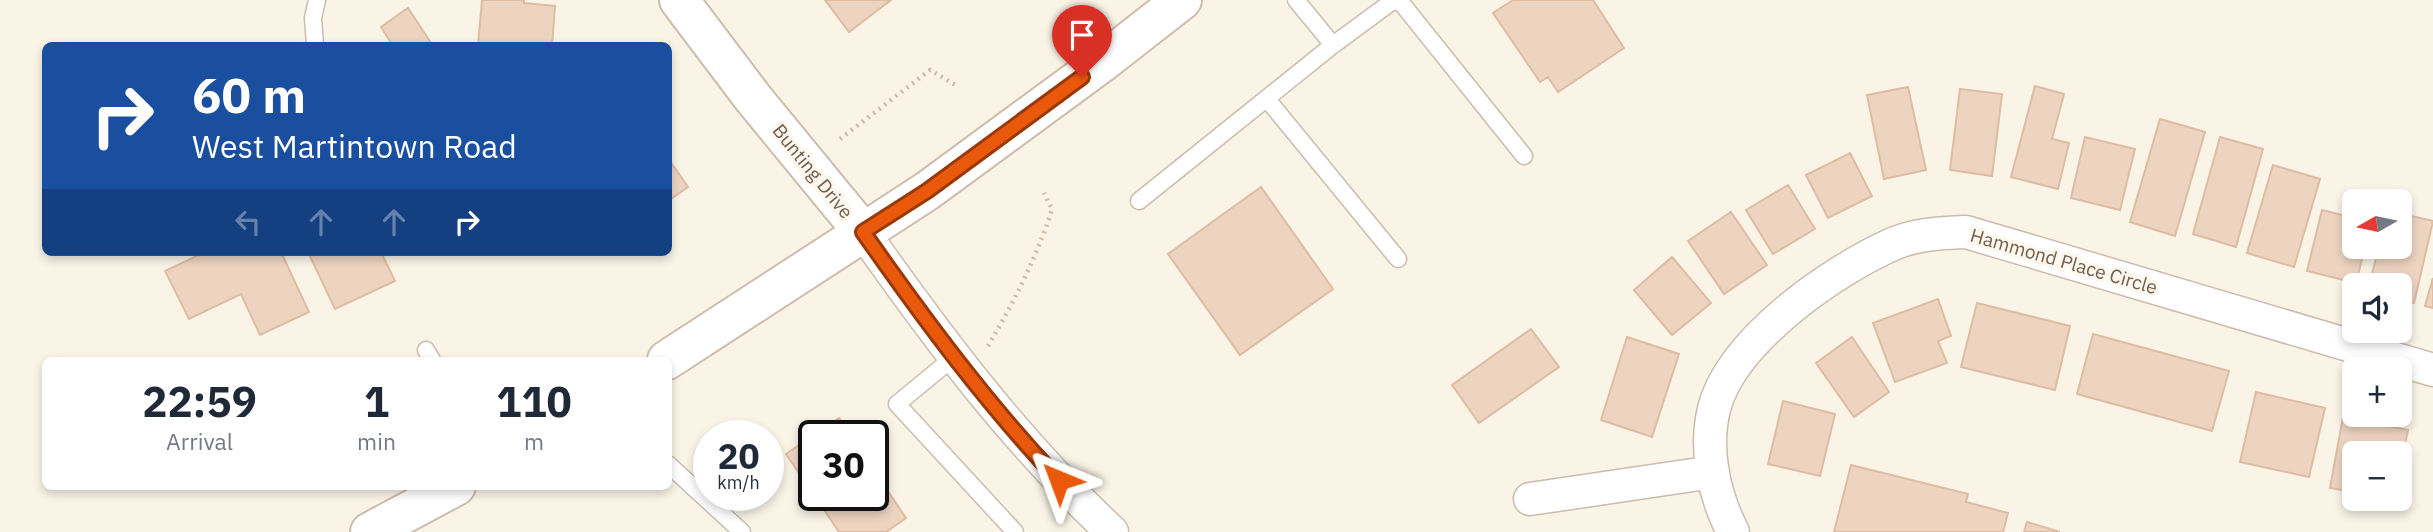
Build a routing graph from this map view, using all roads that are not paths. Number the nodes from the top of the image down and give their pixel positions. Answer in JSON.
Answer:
{"nodes":[{"id":1,"x":317,"y":0,"type":"edge"},
{"id":2,"x":678,"y":0,"type":"edge"},
{"id":3,"x":1182,"y":0,"type":"edge"},
{"id":4,"x":1296,"y":0,"type":"edge"},
{"id":5,"x":1400,"y":0,"type":"edge"},
{"id":6,"x":315,"y":42,"type":"edge"},
{"id":7,"x":1334,"y":45,"type":"junction"},
{"id":8,"x":1267,"y":99,"type":"junction"},
{"id":9,"x":1524,"y":156,"type":"dead end"},
{"id":10,"x":1139,"y":201,"type":"dead end"},
{"id":11,"x":863,"y":232,"type":"junction"},
{"id":12,"x":1398,"y":259,"type":"dead end"},
{"id":13,"x":672,"y":357,"type":"edge"},
{"id":14,"x":954,"y":357,"type":"junction"},
{"id":15,"x":2433,"y":370,"type":"edge"},
{"id":16,"x":672,"y":468,"type":"edge"},
{"id":17,"x":1713,"y":472,"type":"junction"},
{"id":18,"x":449,"y":490,"type":"edge"},
{"id":19,"x":1530,"y":499,"type":"dead end"},
{"id":20,"x":370,"y":532,"type":"edge"},
{"id":21,"x":742,"y":532,"type":"edge"},
{"id":22,"x":1015,"y":532,"type":"edge"},
{"id":23,"x":1112,"y":532,"type":"edge"},
{"id":24,"x":1733,"y":532,"type":"edge"}],
"edges":[{"from":1,"to":6,"type":"lane"},
{"from":2,"to":11,"type":"main road","name":"Bunting Drive"},
{"from":3,"to":11,"type":"main road"},
{"from":4,"to":7,"type":"lane"},
{"from":5,"to":7,"type":"lane"},
{"from":5,"to":9,"type":"lane"},
{"from":7,"to":8,"type":"lane"},
{"from":8,"to":10,"type":"lane"},
{"from":8,"to":12,"type":"lane"},
{"from":11,"to":13,"type":"main road"},
{"from":11,"to":14,"type":"street","name":"Bunting Drive"},
{"from":14,"to":22,"type":"lane"},
{"from":14,"to":23,"type":"street","name":"Bunting Drive"},
{"from":15,"to":17,"type":"street","name":"Hammond Place Circle"},
{"from":16,"to":21,"type":"lane"},
{"from":17,"to":19,"type":"street"},
{"from":17,"to":24,"type":"street","name":"Hammond Place Circle"},
{"from":18,"to":20,"type":"main road"}]}
